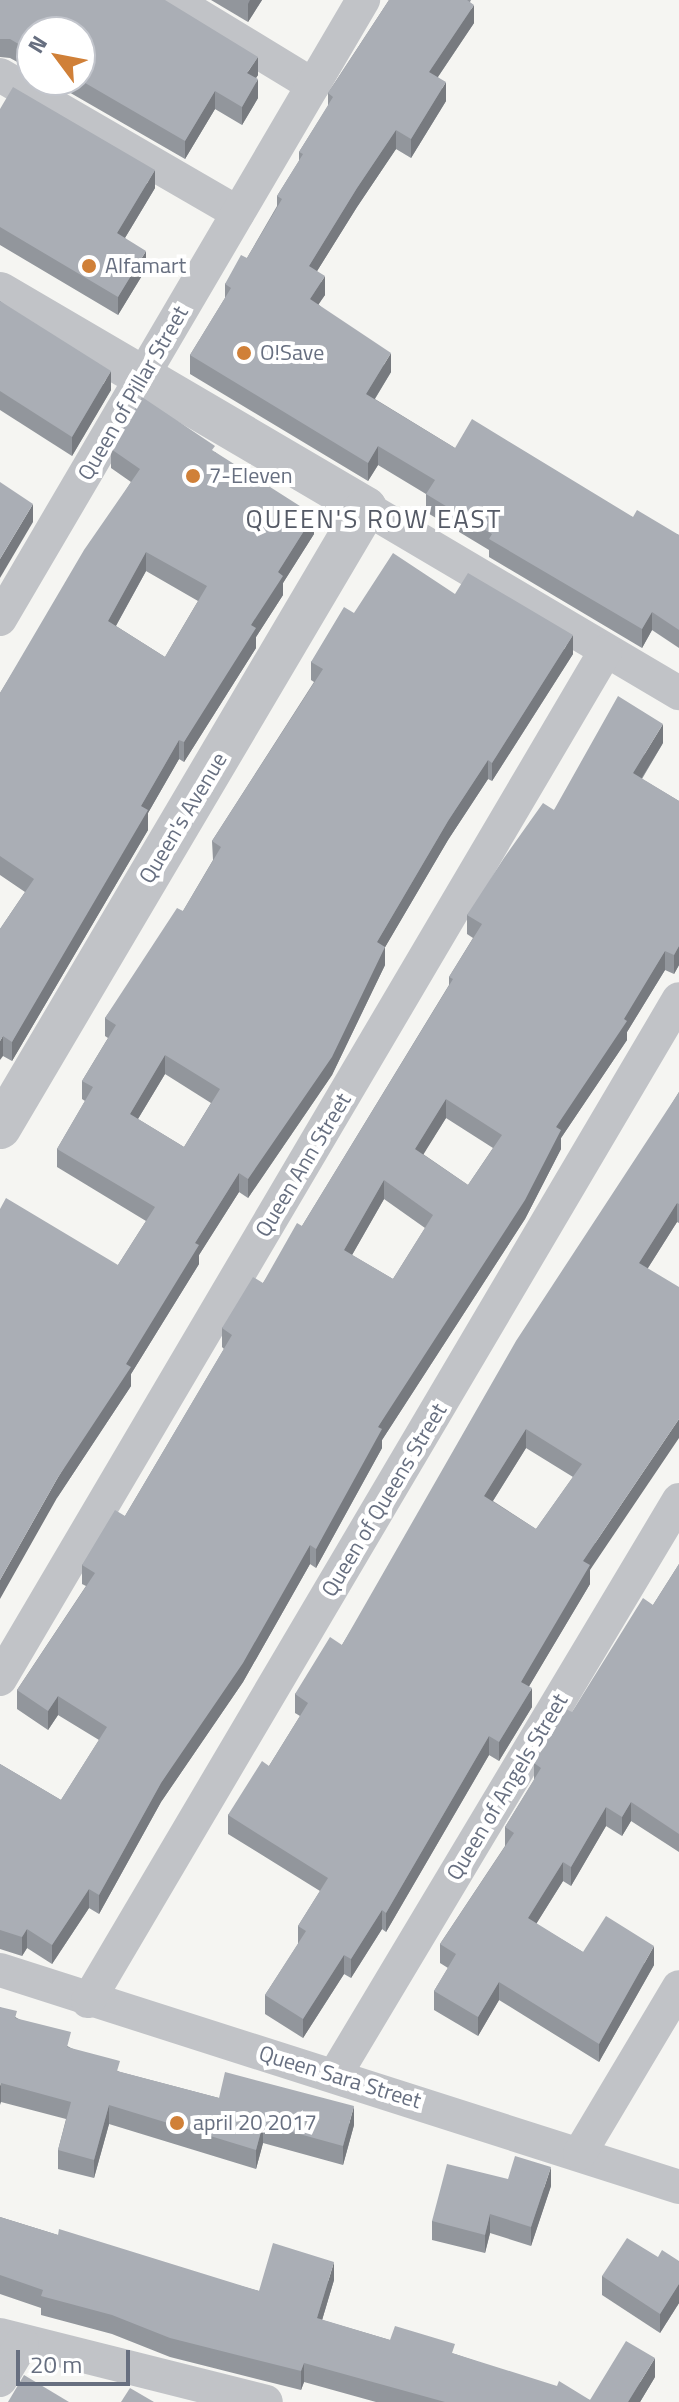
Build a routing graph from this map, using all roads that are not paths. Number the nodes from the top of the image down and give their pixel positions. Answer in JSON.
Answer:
{"nodes":[{"id":1,"x":173,"y":0,"type":"edge"},
{"id":2,"x":363,"y":0,"type":"edge"},
{"id":3,"x":0,"y":75,"type":"edge"},
{"id":4,"x":313,"y":85,"type":"junction"},
{"id":5,"x":238,"y":213,"type":"junction"},
{"id":6,"x":0,"y":293,"type":"edge"},
{"id":7,"x":142,"y":379,"type":"junction"},
{"id":8,"x":366,"y":508,"type":"junction"},
{"id":9,"x":0,"y":619,"type":"edge"},
{"id":10,"x":605,"y":652,"type":"junction"},
{"id":11,"x":679,"y":693,"type":"edge"},
{"id":12,"x":679,"y":999,"type":"edge"},
{"id":13,"x":0,"y":1128,"type":"edge"},
{"id":14,"x":679,"y":1500,"type":"edge"},
{"id":15,"x":0,"y":1679,"type":"edge"},
{"id":16,"x":0,"y":1970,"type":"edge"},
{"id":17,"x":679,"y":1987,"type":"edge"},
{"id":18,"x":88,"y":2001,"type":"junction"},
{"id":19,"x":335,"y":2075,"type":"junction"},
{"id":20,"x":580,"y":2153,"type":"junction"},
{"id":21,"x":679,"y":2187,"type":"edge"},
{"id":22,"x":11,"y":2339,"type":"edge"},
{"id":23,"x":0,"y":2380,"type":"edge"},
{"id":24,"x":266,"y":2402,"type":"edge"}],
"edges":[{"from":1,"to":4,"type":"street"},
{"from":2,"to":4,"type":"street","name":"Queen of Pillar Street"},
{"from":3,"to":5,"type":"street"},
{"from":4,"to":5,"type":"street","name":"Queen of Pillar Street"},
{"from":5,"to":7,"type":"street","name":"Queen of Pillar Street"},
{"from":6,"to":7,"type":"street"},
{"from":7,"to":8,"type":"street"},
{"from":7,"to":9,"type":"street","name":"Queen of Pillar Street"},
{"from":8,"to":10,"type":"street"},
{"from":8,"to":13,"type":"street","name":"Queen's Avenue"},
{"from":10,"to":11,"type":"street"},
{"from":10,"to":15,"type":"street","name":"Queen Ann Street"},
{"from":12,"to":18,"type":"street","name":"Queen of Queens Street"},
{"from":14,"to":19,"type":"street","name":"Queen of Angels Street"},
{"from":16,"to":18,"type":"street","name":"Queen Sara Street"},
{"from":17,"to":20,"type":"street"},
{"from":18,"to":19,"type":"street","name":"Queen Sara Street"},
{"from":19,"to":20,"type":"street","name":"Queen Sara Street"},
{"from":20,"to":21,"type":"street","name":"Queen Sara Street"},
{"from":22,"to":23,"type":"street"},
{"from":22,"to":24,"type":"street"}]}
